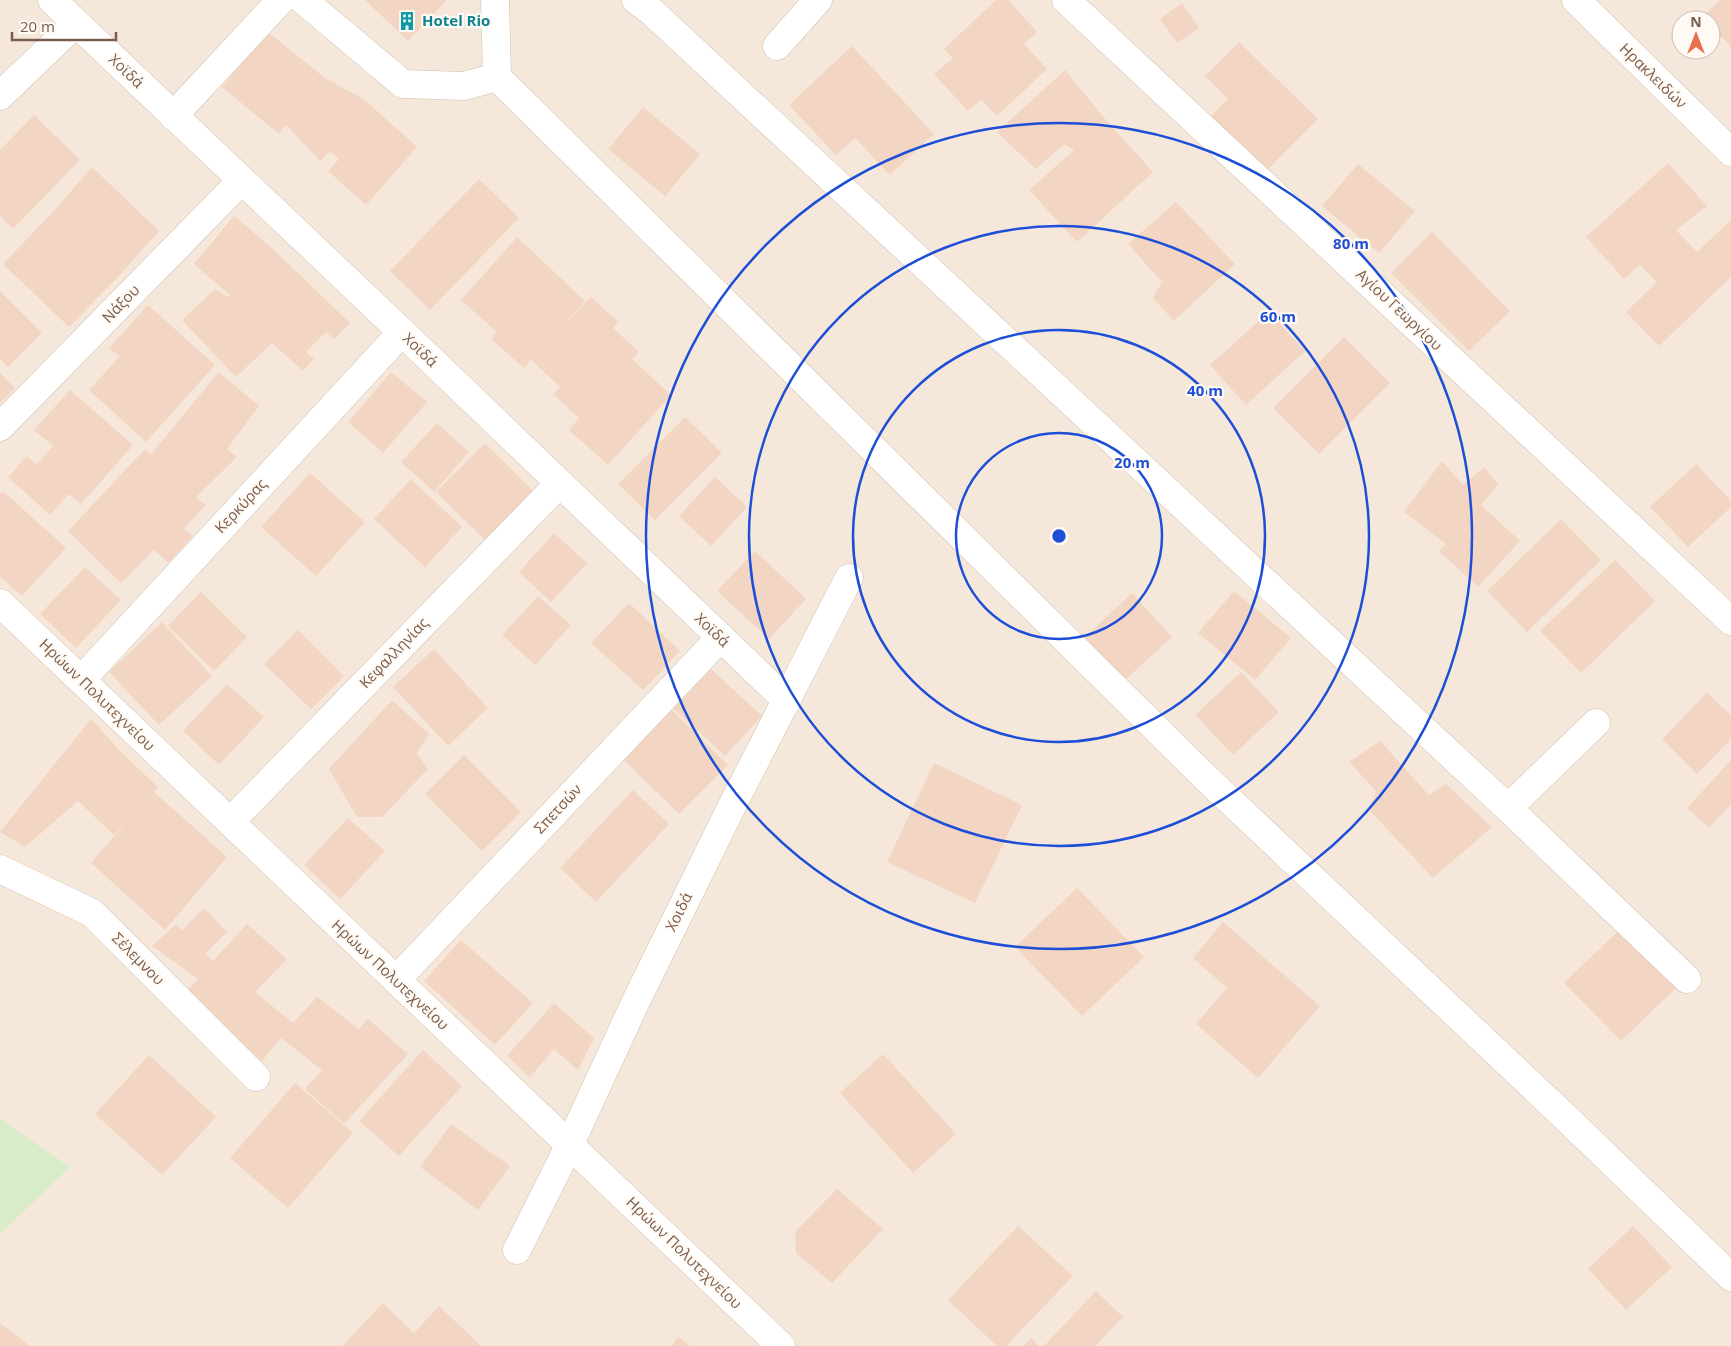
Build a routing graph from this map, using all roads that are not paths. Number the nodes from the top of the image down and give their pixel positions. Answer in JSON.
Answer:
{"nodes":[{"id":1,"x":52,"y":0,"type":"edge"},
{"id":2,"x":281,"y":0,"type":"edge"},
{"id":3,"x":303,"y":0,"type":"edge"},
{"id":4,"x":495,"y":0,"type":"edge"},
{"id":5,"x":636,"y":0,"type":"edge"},
{"id":6,"x":818,"y":0,"type":"edge"},
{"id":7,"x":1066,"y":0,"type":"edge"},
{"id":8,"x":1576,"y":0,"type":"edge"},
{"id":9,"x":76,"y":23,"type":"junction"},
{"id":10,"x":777,"y":46,"type":"dead end"},
{"id":11,"x":497,"y":77,"type":"junction"},
{"id":12,"x":0,"y":96,"type":"edge"},
{"id":13,"x":173,"y":116,"type":"junction"},
{"id":14,"x":1731,"y":152,"type":"edge"},
{"id":15,"x":241,"y":181,"type":"junction"},
{"id":16,"x":402,"y":332,"type":"junction"},
{"id":17,"x":0,"y":427,"type":"edge"},
{"id":18,"x":559,"y":484,"type":"junction"},
{"id":19,"x":849,"y":578,"type":"dead end"},
{"id":20,"x":0,"y":603,"type":"edge"},
{"id":21,"x":1731,"y":621,"type":"edge"},
{"id":22,"x":720,"y":638,"type":"junction"},
{"id":23,"x":81,"y":680,"type":"junction"},
{"id":24,"x":787,"y":701,"type":"junction"},
{"id":25,"x":1596,"y":723,"type":"dead end"},
{"id":26,"x":1508,"y":808,"type":"junction"},
{"id":27,"x":230,"y":822,"type":"junction"},
{"id":28,"x":0,"y":869,"type":"edge"},
{"id":29,"x":1687,"y":979,"type":"dead end"},
{"id":30,"x":396,"y":980,"type":"junction"},
{"id":31,"x":256,"y":1077,"type":"dead end"},
{"id":32,"x":570,"y":1144,"type":"junction"},
{"id":33,"x":517,"y":1250,"type":"dead end"},
{"id":34,"x":1731,"y":1277,"type":"edge"},
{"id":35,"x":781,"y":1346,"type":"edge"}],
"edges":[{"from":1,"to":9,"type":"street","name":"Χοϊδά"},
{"from":2,"to":13,"type":"street"},
{"from":3,"to":11,"type":"street"},
{"from":4,"to":11,"type":"street"},
{"from":5,"to":26,"type":"street"},
{"from":6,"to":10,"type":"street"},
{"from":7,"to":21,"type":"street","name":"Αγίου Γεωργίου"},
{"from":8,"to":14,"type":"street","name":"Ηρακλειδών"},
{"from":9,"to":12,"type":"street"},
{"from":9,"to":13,"type":"street","name":"Χοϊδά"},
{"from":11,"to":34,"type":"street"},
{"from":13,"to":15,"type":"street","name":"Χοϊδά"},
{"from":15,"to":16,"type":"street","name":"Χοϊδά"},
{"from":15,"to":17,"type":"street","name":"Νάξου"},
{"from":16,"to":18,"type":"street","name":"Χοϊδά"},
{"from":16,"to":23,"type":"street","name":"Κερκύρας"},
{"from":18,"to":22,"type":"street","name":"Χοϊδά"},
{"from":18,"to":27,"type":"street","name":"Κεφαλληνίας"},
{"from":19,"to":24,"type":"street","name":"Χοιδά"},
{"from":20,"to":23,"type":"street","name":"Ηρώων Πολυτεχνείου"},
{"from":22,"to":24,"type":"street","name":"Χοϊδά"},
{"from":22,"to":30,"type":"street","name":"Σπετσών"},
{"from":23,"to":27,"type":"street","name":"Ηρώων Πολυτεχνείου"},
{"from":24,"to":32,"type":"street","name":"Χοιδά"},
{"from":25,"to":26,"type":"street"},
{"from":26,"to":29,"type":"street"},
{"from":27,"to":30,"type":"street","name":"Ηρώων Πολυτεχνείου"},
{"from":28,"to":31,"type":"street","name":"Σέλεμνου"},
{"from":30,"to":32,"type":"street","name":"Ηρώων Πολυτεχνείου"},
{"from":32,"to":33,"type":"street","name":"Χοιδά"},
{"from":32,"to":35,"type":"street","name":"Ηρώων Πολυτεχνείου"}]}
